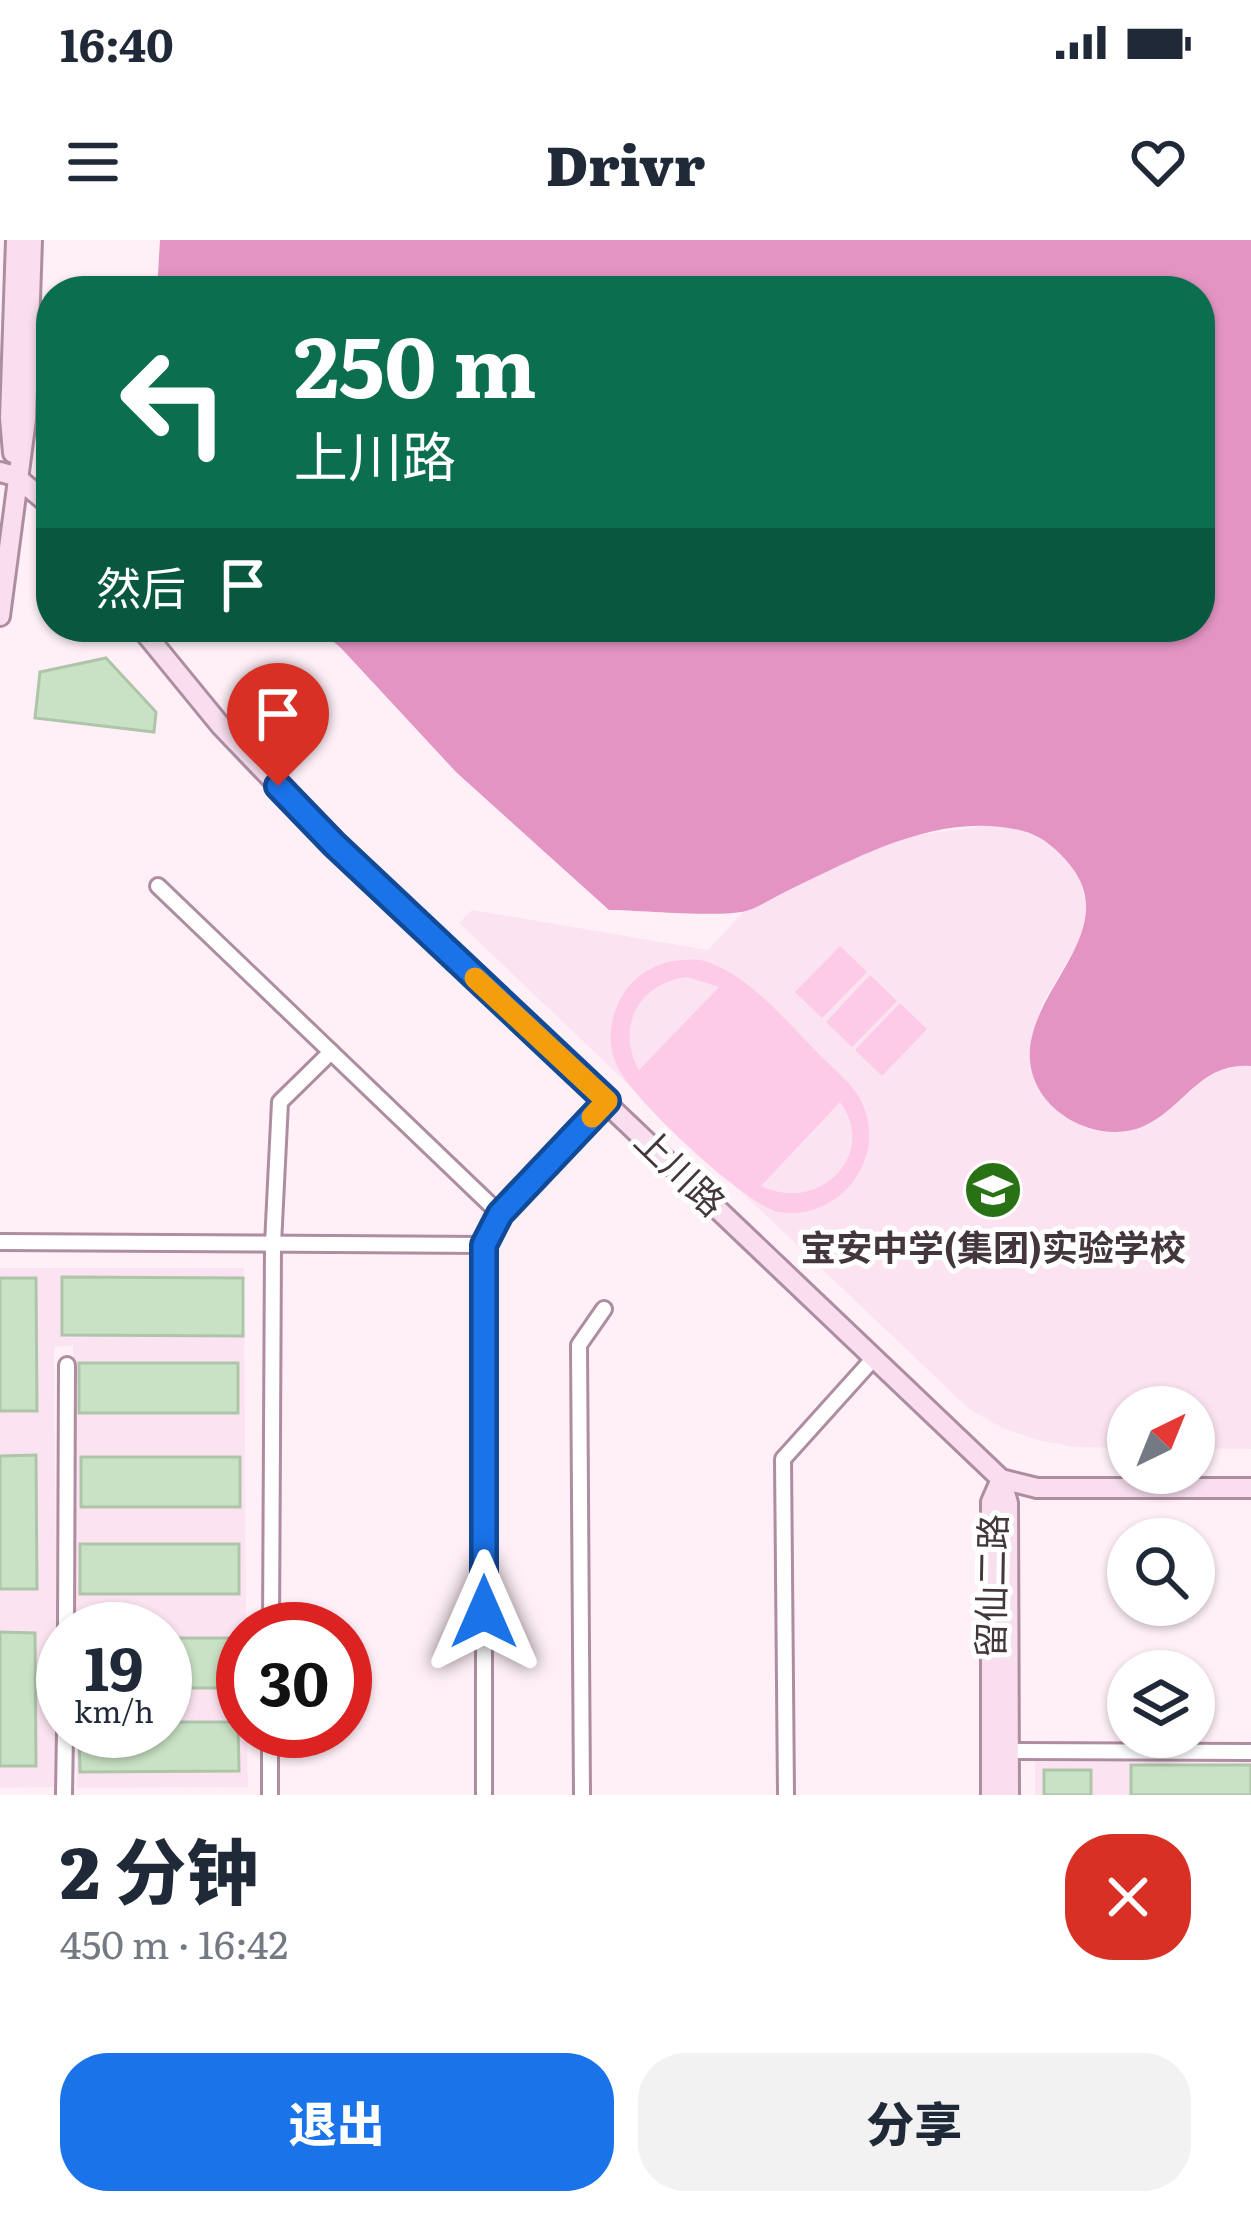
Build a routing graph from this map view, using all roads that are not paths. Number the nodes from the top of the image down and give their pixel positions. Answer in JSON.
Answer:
{"nodes":[{"id":1,"x":16,"y":240,"type":"edge"},
{"id":2,"x":32,"y":240,"type":"edge"},
{"id":3,"x":8,"y":474,"type":"edge"},
{"id":4,"x":36,"y":495,"type":"edge"},
{"id":5,"x":0,"y":616,"type":"edge"},
{"id":6,"x":152,"y":642,"type":"edge"},
{"id":7,"x":158,"y":886,"type":"dead end"},
{"id":8,"x":331,"y":1052,"type":"junction"},
{"id":9,"x":607,"y":1101,"type":"junction"},
{"id":10,"x":500,"y":1214,"type":"junction"},
{"id":11,"x":0,"y":1241,"type":"edge"},
{"id":12,"x":273,"y":1244,"type":"junction"},
{"id":13,"x":484,"y":1245,"type":"junction"},
{"id":14,"x":604,"y":1309,"type":"dead end"},
{"id":15,"x":874,"y":1358,"type":"junction"},
{"id":16,"x":67,"y":1365,"type":"dead end"},
{"id":17,"x":1001,"y":1479,"type":"junction"},
{"id":18,"x":1251,"y":1488,"type":"edge"},
{"id":19,"x":65,"y":1602,"type":"edge"},
{"id":20,"x":271,"y":1602,"type":"edge"},
{"id":21,"x":1009,"y":1750,"type":"junction"},
{"id":22,"x":1251,"y":1752,"type":"edge"},
{"id":23,"x":65,"y":1758,"type":"edge"},
{"id":24,"x":270,"y":1758,"type":"edge"},
{"id":25,"x":64,"y":1795,"type":"edge"},
{"id":26,"x":270,"y":1795,"type":"edge"},
{"id":27,"x":484,"y":1795,"type":"edge"},
{"id":28,"x":582,"y":1795,"type":"edge"},
{"id":29,"x":786,"y":1795,"type":"edge"},
{"id":30,"x":991,"y":1795,"type":"edge"},
{"id":31,"x":1009,"y":1795,"type":"edge"}],
"edges":[{"from":1,"to":3,"type":"main road"},
{"from":2,"to":3,"type":"main road"},
{"from":3,"to":4,"type":"main road"},
{"from":3,"to":5,"type":"main road"},
{"from":6,"to":9,"type":"main road","name":"上川路"},
{"from":7,"to":8,"type":"street"},
{"from":8,"to":10,"type":"street"},
{"from":8,"to":12,"type":"street"},
{"from":9,"to":10,"type":"street"},
{"from":9,"to":15,"type":"main road","name":"上川路"},
{"from":10,"to":13,"type":"street"},
{"from":11,"to":12,"type":"street"},
{"from":12,"to":13,"type":"street"},
{"from":12,"to":20,"type":"street"},
{"from":13,"to":27,"type":"street"},
{"from":14,"to":28,"type":"street"},
{"from":15,"to":17,"type":"main road","name":"上川路"},
{"from":15,"to":29,"type":"street"},
{"from":16,"to":19,"type":"street"},
{"from":17,"to":18,"type":"main road"},
{"from":17,"to":21,"type":"main road","name":"留仙二路"},
{"from":17,"to":30,"type":"main road","name":"留仙二路"},
{"from":21,"to":22,"type":"street"},
{"from":21,"to":31,"type":"main road","name":"留仙二路"},
{"from":23,"to":25,"type":"street"},
{"from":24,"to":26,"type":"street"}]}
